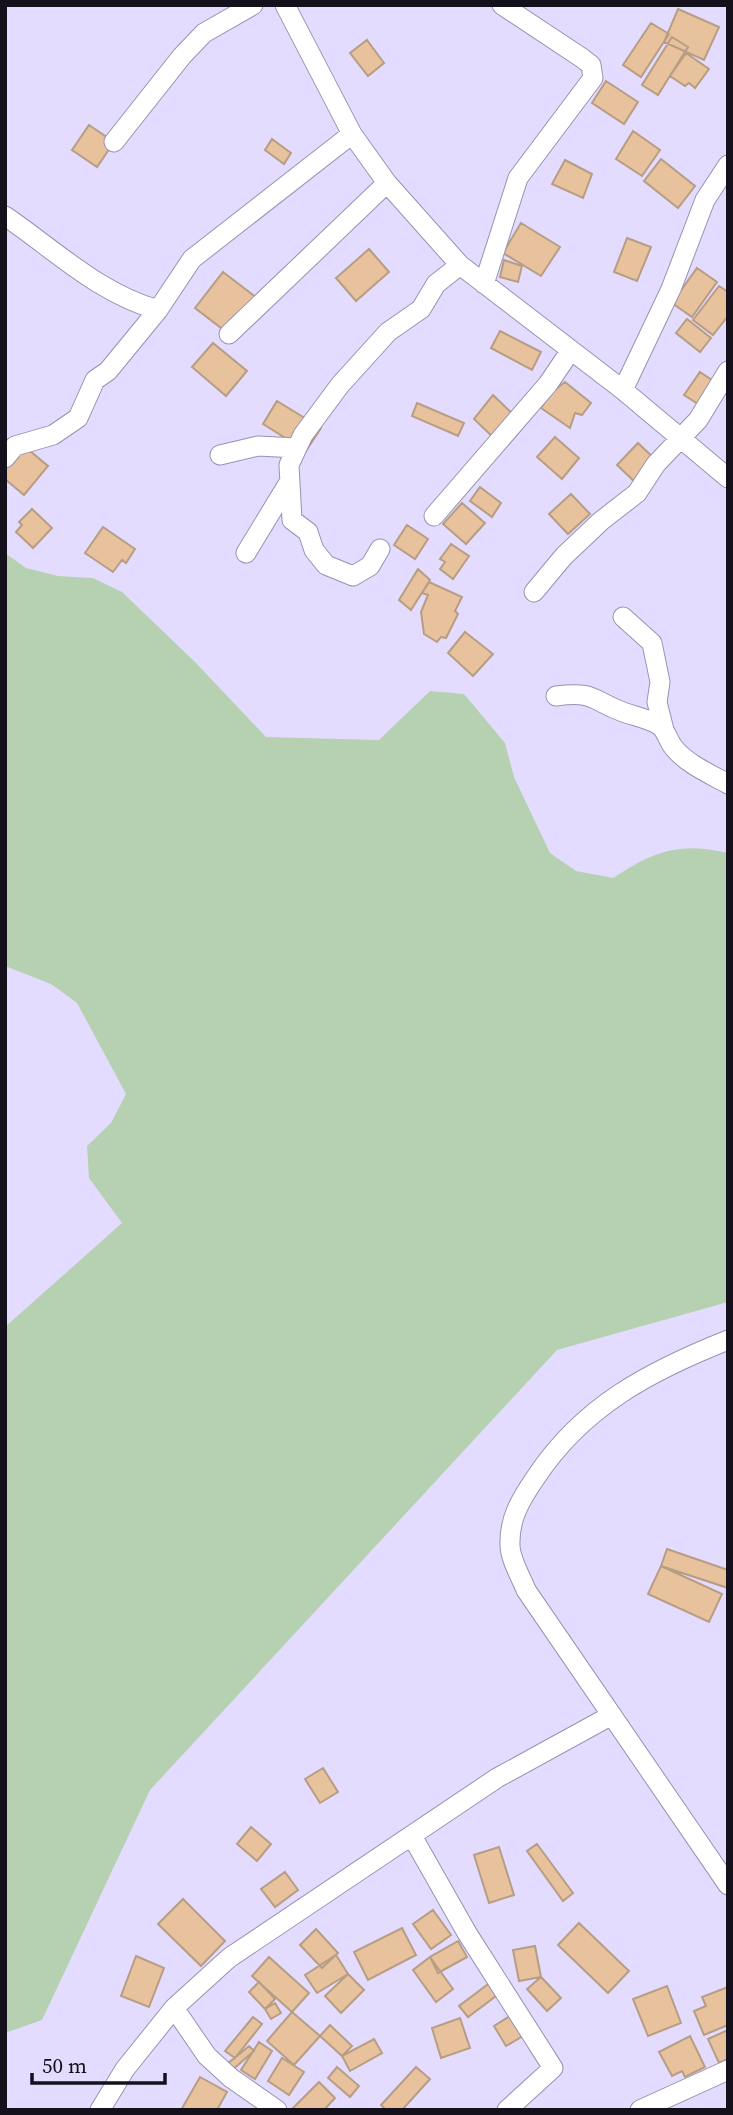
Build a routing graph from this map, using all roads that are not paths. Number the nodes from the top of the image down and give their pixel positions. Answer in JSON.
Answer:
{"nodes":[{"id":1,"x":253,"y":5,"type":"edge"},
{"id":2,"x":285,"y":5,"type":"edge"},
{"id":3,"x":502,"y":5,"type":"edge"},
{"id":4,"x":352,"y":134,"type":"junction"},
{"id":5,"x":114,"y":142,"type":"dead end"},
{"id":6,"x":728,"y":165,"type":"edge"},
{"id":7,"x":387,"y":183,"type":"junction"},
{"id":8,"x":5,"y":216,"type":"edge"},
{"id":9,"x":460,"y":265,"type":"junction"},
{"id":10,"x":484,"y":284,"type":"junction"},
{"id":11,"x":158,"y":310,"type":"junction"},
{"id":12,"x":229,"y":334,"type":"dead end"},
{"id":13,"x":571,"y":350,"type":"junction"},
{"id":14,"x":728,"y":372,"type":"edge"},
{"id":15,"x":623,"y":390,"type":"junction"},
{"id":16,"x":682,"y":439,"type":"junction"},
{"id":17,"x":297,"y":448,"type":"junction"},
{"id":18,"x":220,"y":455,"type":"dead end"},
{"id":19,"x":5,"y":458,"type":"edge"},
{"id":20,"x":728,"y":478,"type":"edge"},
{"id":21,"x":288,"y":484,"type":"junction"},
{"id":22,"x":434,"y":516,"type":"dead end"},
{"id":23,"x":380,"y":549,"type":"dead end"},
{"id":24,"x":246,"y":554,"type":"dead end"},
{"id":25,"x":534,"y":592,"type":"dead end"},
{"id":26,"x":623,"y":617,"type":"dead end"},
{"id":27,"x":556,"y":696,"type":"dead end"},
{"id":28,"x":664,"y":730,"type":"junction"},
{"id":29,"x":728,"y":785,"type":"edge"},
{"id":30,"x":728,"y":1340,"type":"edge"},
{"id":31,"x":612,"y":1715,"type":"junction"},
{"id":32,"x":412,"y":1836,"type":"junction"},
{"id":33,"x":728,"y":1885,"type":"edge"},
{"id":34,"x":174,"y":2008,"type":"junction"},
{"id":35,"x":728,"y":2070,"type":"edge"},
{"id":36,"x":100,"y":2110,"type":"edge"},
{"id":37,"x":277,"y":2110,"type":"edge"},
{"id":38,"x":507,"y":2110,"type":"edge"},
{"id":39,"x":640,"y":2110,"type":"edge"}],
"edges":[{"from":1,"to":5,"type":"street"},
{"from":2,"to":4,"type":"street"},
{"from":3,"to":10,"type":"street"},
{"from":4,"to":7,"type":"street"},
{"from":4,"to":11,"type":"street"},
{"from":6,"to":15,"type":"street"},
{"from":7,"to":9,"type":"street"},
{"from":7,"to":12,"type":"street"},
{"from":8,"to":11,"type":"street"},
{"from":9,"to":10,"type":"street"},
{"from":9,"to":17,"type":"street"},
{"from":10,"to":13,"type":"street"},
{"from":11,"to":19,"type":"street"},
{"from":13,"to":15,"type":"street"},
{"from":13,"to":22,"type":"street"},
{"from":14,"to":16,"type":"street"},
{"from":15,"to":16,"type":"street"},
{"from":16,"to":20,"type":"street"},
{"from":16,"to":25,"type":"street"},
{"from":17,"to":18,"type":"street"},
{"from":17,"to":21,"type":"street"},
{"from":21,"to":23,"type":"street"},
{"from":21,"to":24,"type":"street"},
{"from":26,"to":28,"type":"street"},
{"from":27,"to":28,"type":"street"},
{"from":28,"to":29,"type":"street"},
{"from":30,"to":31,"type":"street"},
{"from":31,"to":32,"type":"street"},
{"from":31,"to":33,"type":"street"},
{"from":32,"to":34,"type":"street"},
{"from":32,"to":38,"type":"street"},
{"from":34,"to":36,"type":"street"},
{"from":34,"to":37,"type":"street"},
{"from":35,"to":39,"type":"street"}]}
